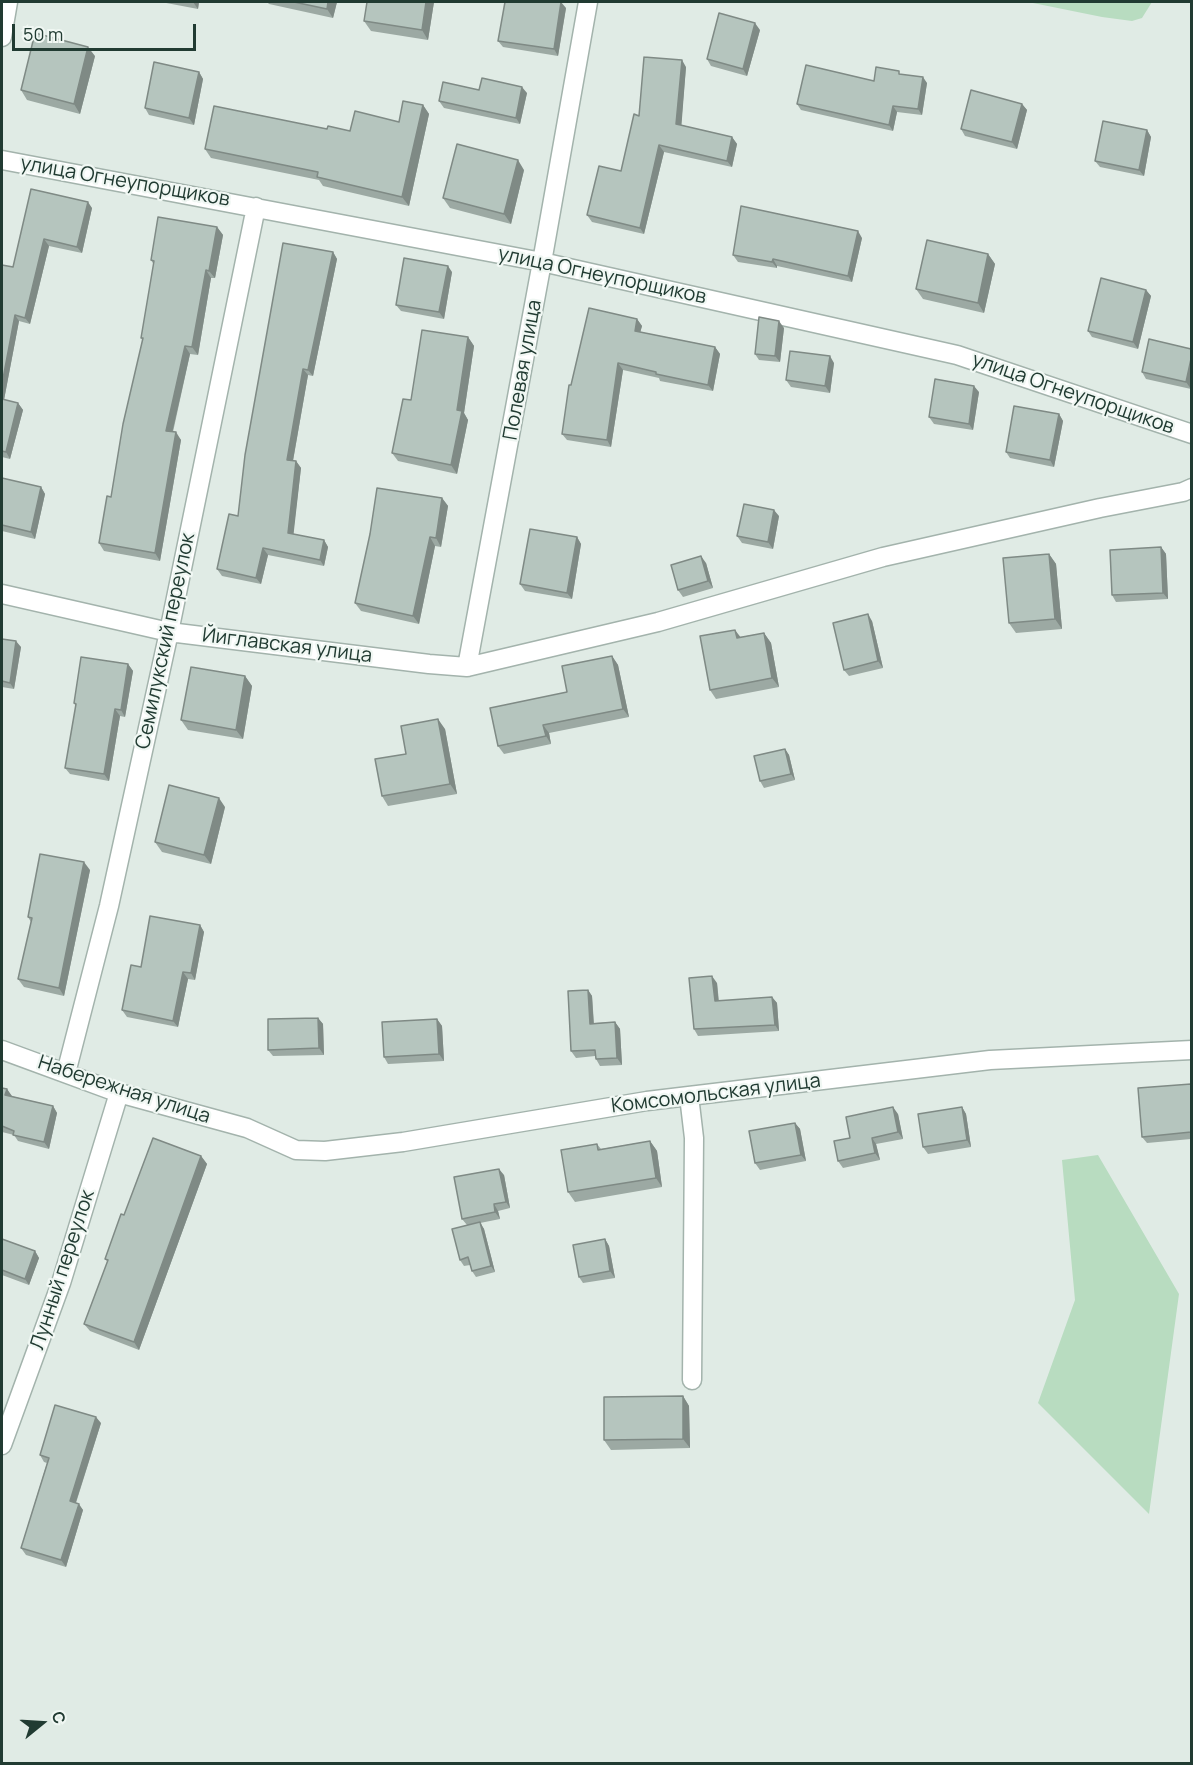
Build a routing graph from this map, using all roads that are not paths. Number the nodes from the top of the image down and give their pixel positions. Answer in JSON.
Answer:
{"nodes":[{"id":1,"x":8,"y":2,"type":"edge"},
{"id":2,"x":588,"y":2,"type":"edge"},
{"id":3,"x":2,"y":38,"type":"edge"},
{"id":4,"x":2,"y":159,"type":"edge"},
{"id":5,"x":256,"y":207,"type":"junction"},
{"id":6,"x":542,"y":262,"type":"junction"},
{"id":7,"x":1191,"y":434,"type":"edge"},
{"id":8,"x":1191,"y":488,"type":"edge"},
{"id":9,"x":2,"y":594,"type":"edge"},
{"id":10,"x":169,"y":632,"type":"junction"},
{"id":11,"x":467,"y":667,"type":"junction"},
{"id":12,"x":2,"y":1050,"type":"edge"},
{"id":13,"x":1191,"y":1050,"type":"edge"},
{"id":14,"x":66,"y":1073,"type":"junction"},
{"id":15,"x":119,"y":1093,"type":"junction"},
{"id":16,"x":689,"y":1096,"type":"junction"},
{"id":17,"x":247,"y":1128,"type":"joint"},
{"id":18,"x":692,"y":1380,"type":"dead end"},
{"id":19,"x":2,"y":1445,"type":"edge"}],
"edges":[{"from":1,"to":3,"type":"street"},
{"from":2,"to":6,"type":"street","name":"Полевая улица"},
{"from":4,"to":5,"type":"street","name":"улица Огнеупорщиков"},
{"from":5,"to":6,"type":"street","name":"улица Огнеупорщиков"},
{"from":5,"to":10,"type":"street","name":"Семилукский переулок"},
{"from":6,"to":7,"type":"street","name":"улица Огнеупорщиков"},
{"from":6,"to":11,"type":"street","name":"Полевая улица"},
{"from":8,"to":11,"type":"street","name":"Йиглавская улица"},
{"from":9,"to":10,"type":"street","name":"Йиглавская улица"},
{"from":10,"to":11,"type":"street","name":"Йиглавская улица"},
{"from":10,"to":14,"type":"street","name":"Семилукский переулок"},
{"from":12,"to":14,"type":"street","name":"Набережная улица"},
{"from":13,"to":16,"type":"street","name":"Комсомольская улица"},
{"from":14,"to":15,"type":"street","name":"Набережная улица"},
{"from":15,"to":17,"type":"street","name":"Набережная улица"},
{"from":15,"to":19,"type":"street","name":"Лунный переулок"},
{"from":16,"to":17,"type":"street","name":"Комсомольская улица"},
{"from":16,"to":18,"type":"street"}]}
